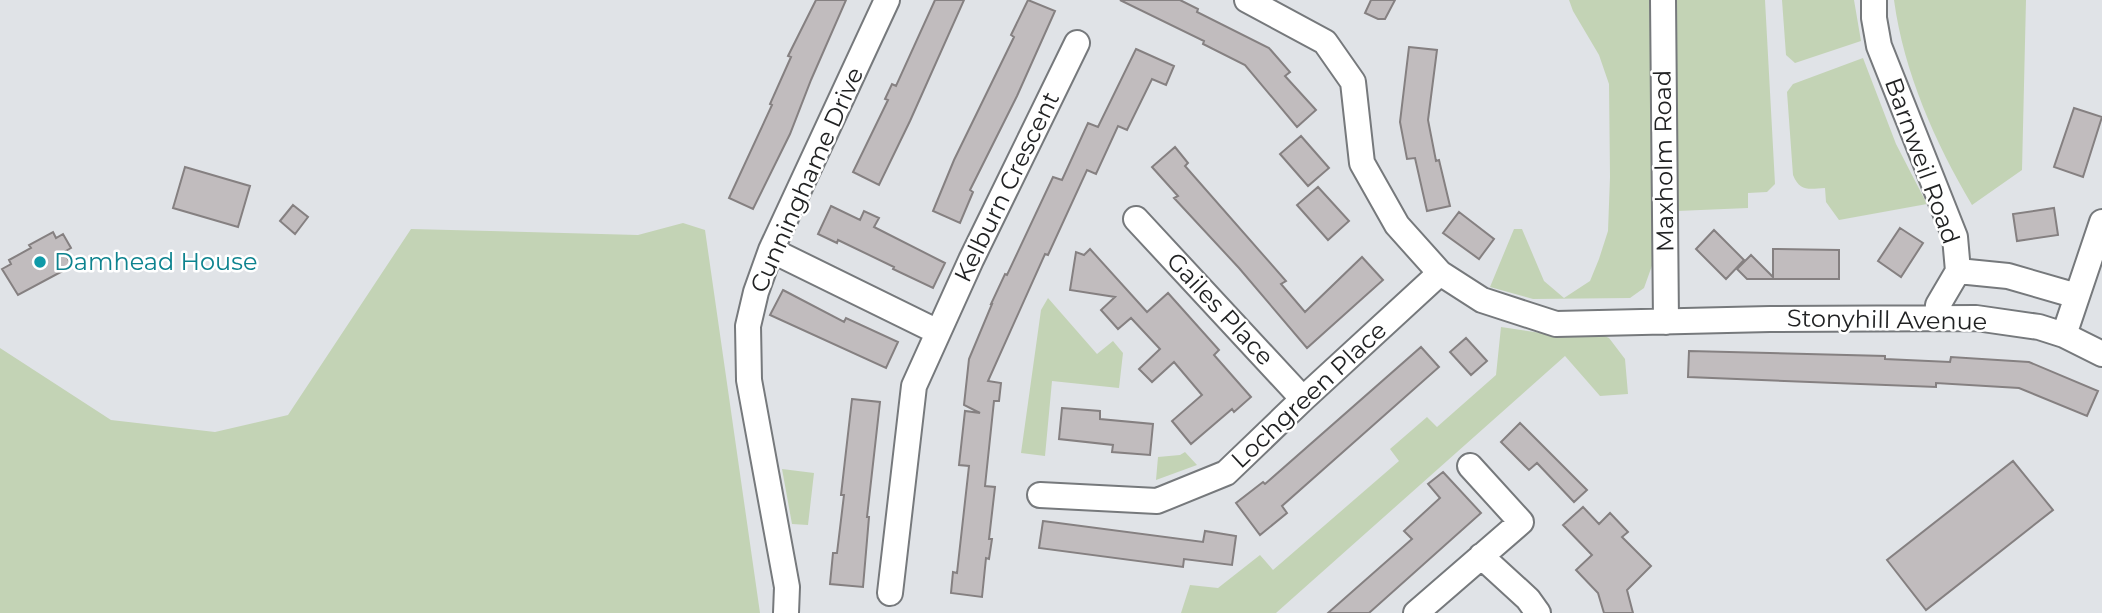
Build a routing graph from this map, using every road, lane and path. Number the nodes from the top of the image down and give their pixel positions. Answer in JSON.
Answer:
{"nodes":[{"id":1,"x":887,"y":0,"type":"edge"},
{"id":2,"x":1247,"y":0,"type":"edge"},
{"id":3,"x":1663,"y":0,"type":"edge"},
{"id":4,"x":1874,"y":0,"type":"edge"},
{"id":5,"x":1077,"y":43,"type":"dead end"},
{"id":6,"x":1136,"y":219,"type":"dead end"},
{"id":7,"x":2102,"y":222,"type":"edge"},
{"id":8,"x":771,"y":250,"type":"junction"},
{"id":9,"x":1958,"y":271,"type":"junction"},
{"id":10,"x":1440,"y":273,"type":"junction"},
{"id":11,"x":2077,"y":296,"type":"junction"},
{"id":12,"x":1937,"y":318,"type":"junction"},
{"id":13,"x":1666,"y":322,"type":"junction"},
{"id":14,"x":938,"y":332,"type":"junction"},
{"id":15,"x":2064,"y":335,"type":"junction"},
{"id":16,"x":2102,"y":354,"type":"edge"},
{"id":17,"x":1303,"y":399,"type":"junction"},
{"id":18,"x":1470,"y":466,"type":"dead end"},
{"id":19,"x":1040,"y":495,"type":"dead end"},
{"id":20,"x":1481,"y":556,"type":"junction"},
{"id":21,"x":890,"y":593,"type":"dead end"},
{"id":22,"x":786,"y":613,"type":"edge"},
{"id":23,"x":1416,"y":613,"type":"edge"},
{"id":24,"x":1538,"y":613,"type":"edge"}],
"edges":[{"from":1,"to":8,"type":"street","name":"Cunninghame Drive"},
{"from":2,"to":10,"type":"street","name":"Stonyhill Avenue"},
{"from":3,"to":13,"type":"street","name":"Maxholm Road"},
{"from":4,"to":9,"type":"street","name":"Barnweil Road"},
{"from":5,"to":14,"type":"street","name":"Kelburn Crescent"},
{"from":6,"to":17,"type":"street","name":"Gailes Place"},
{"from":7,"to":11,"type":"street"},
{"from":8,"to":14,"type":"street"},
{"from":8,"to":22,"type":"street","name":"Cunninghame Drive"},
{"from":9,"to":11,"type":"street","name":"Stonyhill Avenue"},
{"from":9,"to":12,"type":"street","name":"Barnweil Road"},
{"from":10,"to":13,"type":"street","name":"Stonyhill Avenue"},
{"from":10,"to":17,"type":"street","name":"Lochgreen Place"},
{"from":11,"to":15,"type":"street"},
{"from":12,"to":13,"type":"street","name":"Stonyhill Avenue"},
{"from":12,"to":15,"type":"street","name":"Stonyhill Avenue"},
{"from":14,"to":21,"type":"street","name":"Kelburn Crescent"},
{"from":15,"to":16,"type":"street","name":"Stonyhill Avenue"},
{"from":17,"to":19,"type":"street","name":"Lochgreen Place"},
{"from":18,"to":20,"type":"street"},
{"from":20,"to":23,"type":"street"},
{"from":20,"to":24,"type":"street"}]}
